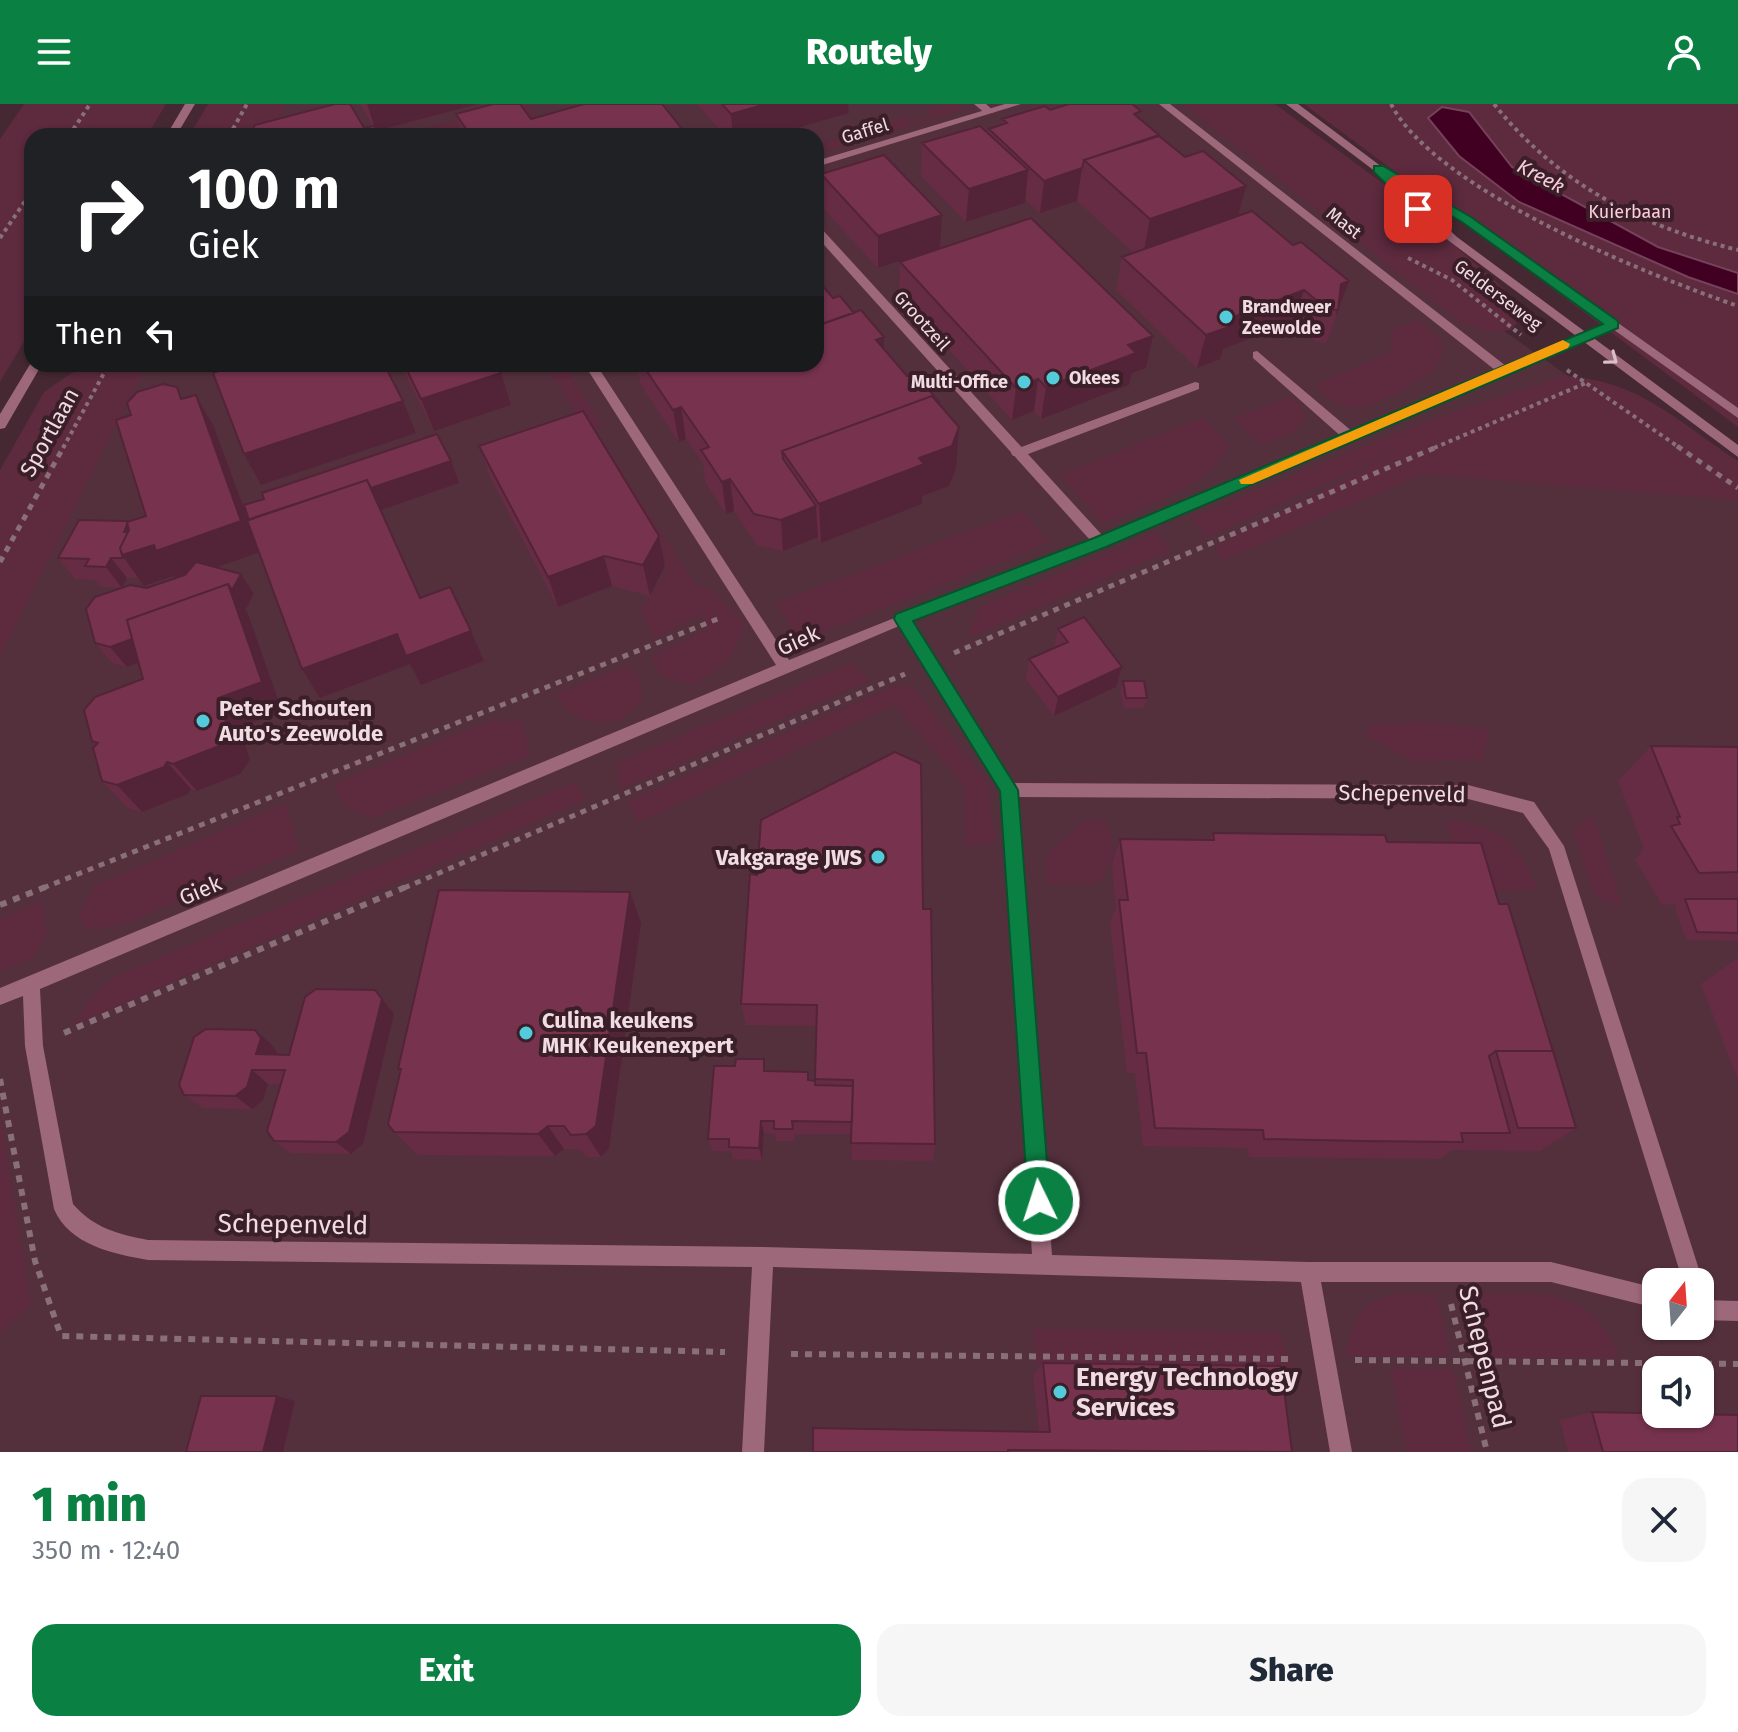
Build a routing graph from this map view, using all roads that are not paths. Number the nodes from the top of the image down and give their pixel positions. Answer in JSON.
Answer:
{"nodes":[{"id":1,"x":190,"y":104,"type":"edge"},
{"id":2,"x":979,"y":104,"type":"edge"},
{"id":3,"x":1016,"y":104,"type":"edge"},
{"id":4,"x":1164,"y":104,"type":"edge"},
{"id":5,"x":1291,"y":104,"type":"edge"},
{"id":6,"x":990,"y":112,"type":"junction"},
{"id":7,"x":176,"y":128,"type":"edge"},
{"id":8,"x":824,"y":162,"type":"edge"},
{"id":9,"x":1378,"y":169,"type":"junction"},
{"id":10,"x":824,"y":238,"type":"edge"},
{"id":11,"x":1613,"y":325,"type":"junction"},
{"id":12,"x":1582,"y":336,"type":"junction"},
{"id":13,"x":1257,"y":355,"type":"dead end"},
{"id":14,"x":1503,"y":370,"type":"junction"},
{"id":15,"x":31,"y":372,"type":"edge"},
{"id":16,"x":595,"y":372,"type":"edge"},
{"id":17,"x":1195,"y":386,"type":"dead end"},
{"id":18,"x":1738,"y":414,"type":"edge"},
{"id":19,"x":0,"y":425,"type":"edge"},
{"id":20,"x":1349,"y":436,"type":"junction"},
{"id":21,"x":1738,"y":452,"type":"edge"},
{"id":22,"x":1018,"y":453,"type":"junction"},
{"id":23,"x":1100,"y":542,"type":"junction"},
{"id":24,"x":902,"y":619,"type":"junction"},
{"id":25,"x":787,"y":669,"type":"junction"},
{"id":26,"x":1009,"y":790,"type":"junction"},
{"id":27,"x":31,"y":985,"type":"junction"},
{"id":28,"x":0,"y":997,"type":"edge"},
{"id":29,"x":763,"y":1257,"type":"junction"},
{"id":30,"x":1043,"y":1264,"type":"junction"},
{"id":31,"x":1689,"y":1268,"type":"edge"},
{"id":32,"x":1309,"y":1272,"type":"junction"},
{"id":33,"x":1642,"y":1295,"type":"edge"},
{"id":34,"x":1714,"y":1309,"type":"edge"},
{"id":35,"x":1738,"y":1311,"type":"edge"},
{"id":36,"x":753,"y":1452,"type":"edge"},
{"id":37,"x":1341,"y":1452,"type":"edge"}],
"edges":[{"from":1,"to":7,"type":"street"},
{"from":2,"to":6,"type":"street"},
{"from":3,"to":6,"type":"street","name":"Gaffel"},
{"from":4,"to":14,"type":"street","name":"Mast"},
{"from":5,"to":9,"type":"street","name":"Gelderseweg"},
{"from":6,"to":8,"type":"street","name":"Gaffel"},
{"from":9,"to":11,"type":"street","name":"Gelderseweg"},
{"from":9,"to":12,"type":"street","name":"Gelderseweg"},
{"from":10,"to":22,"type":"street","name":"Grootzeil"},
{"from":11,"to":12,"type":"street","name":"Giek"},
{"from":11,"to":18,"type":"street","name":"Gelderseweg"},
{"from":12,"to":14,"type":"street","name":"Giek"},
{"from":12,"to":21,"type":"street","name":"Gelderseweg","one_way":true},
{"from":13,"to":20,"type":"street"},
{"from":14,"to":20,"type":"street","name":"Giek"},
{"from":15,"to":19,"type":"street","name":"Sportlaan"},
{"from":16,"to":25,"type":"street"},
{"from":17,"to":22,"type":"street"},
{"from":20,"to":23,"type":"street","name":"Giek"},
{"from":22,"to":23,"type":"street","name":"Grootzeil"},
{"from":23,"to":24,"type":"street","name":"Giek"},
{"from":24,"to":25,"type":"street","name":"Giek"},
{"from":24,"to":26,"type":"street"},
{"from":25,"to":27,"type":"street","name":"Giek"},
{"from":26,"to":30,"type":"street"},
{"from":26,"to":31,"type":"street","name":"Schepenveld"},
{"from":27,"to":28,"type":"street","name":"Giek"},
{"from":27,"to":29,"type":"street","name":"Schepenveld"},
{"from":29,"to":30,"type":"street","name":"Schepenveld"},
{"from":29,"to":36,"type":"street"},
{"from":30,"to":32,"type":"street","name":"Schepenveld"},
{"from":32,"to":33,"type":"street","name":"Schepenveld"},
{"from":32,"to":37,"type":"street"},
{"from":34,"to":35,"type":"street"}]}
